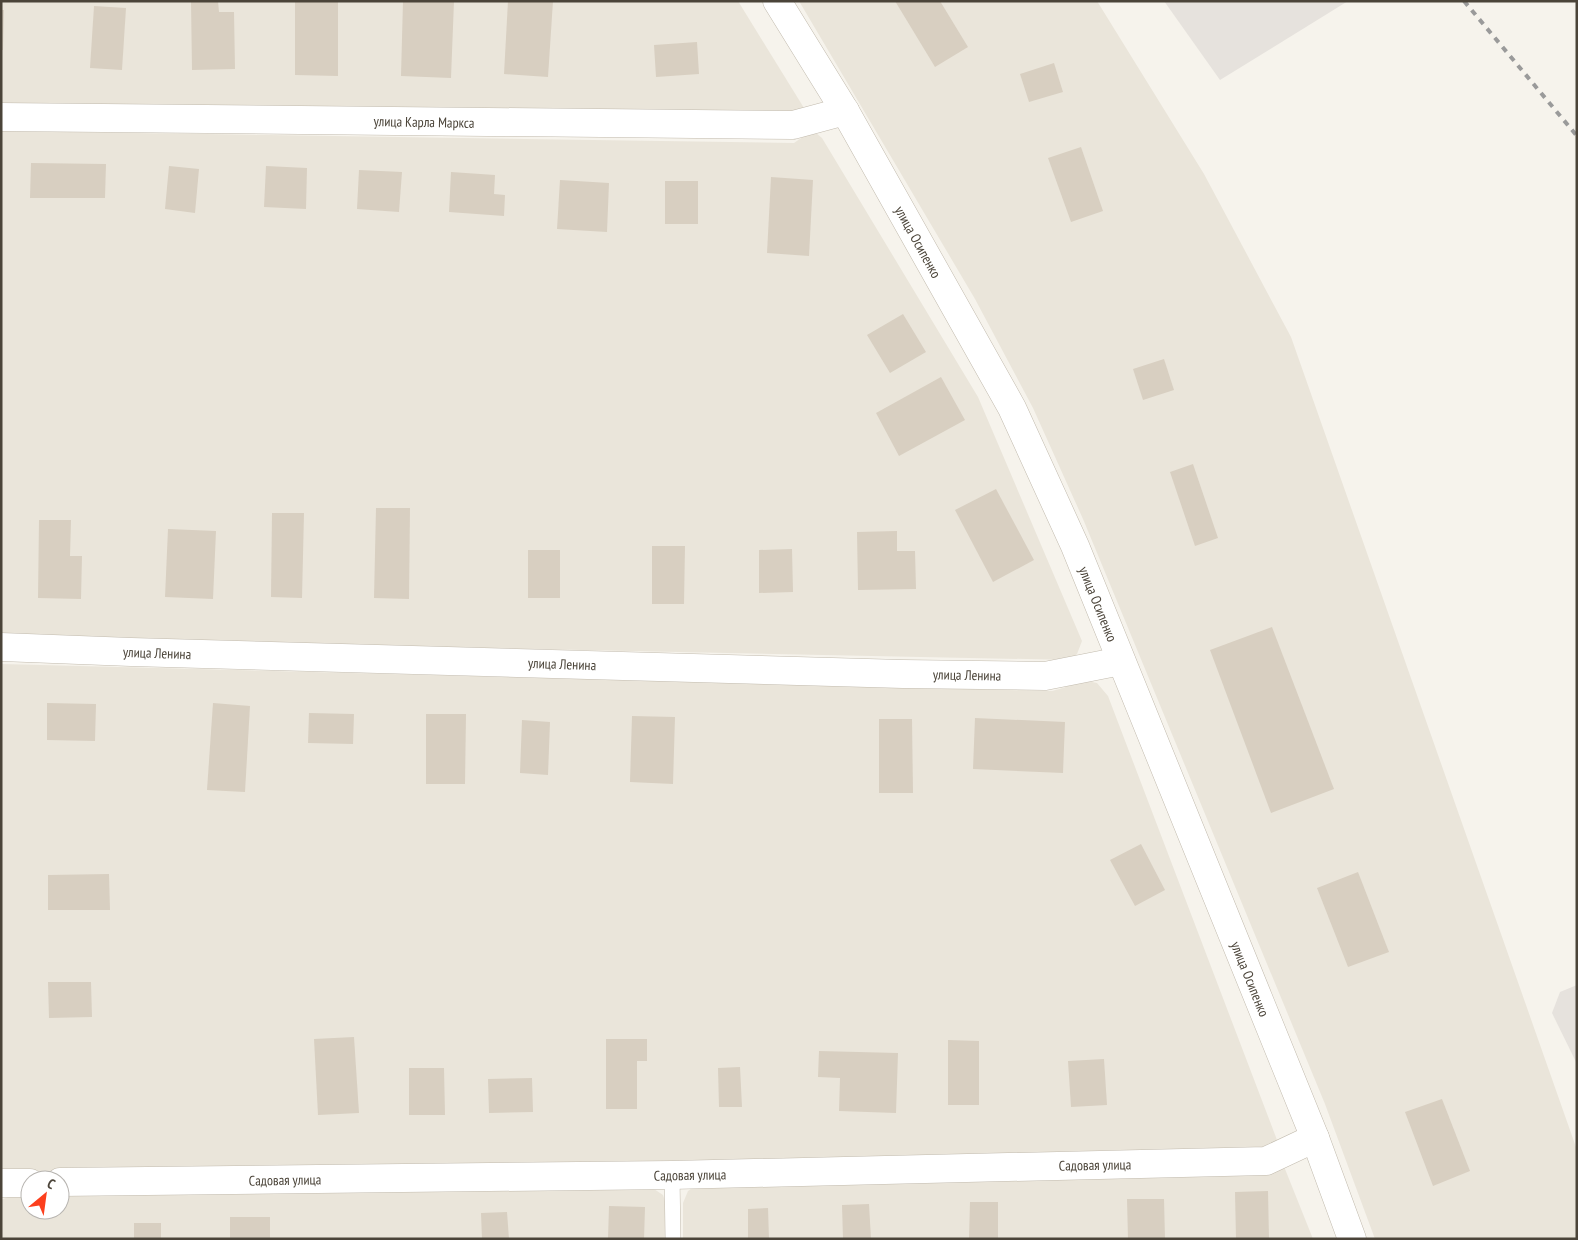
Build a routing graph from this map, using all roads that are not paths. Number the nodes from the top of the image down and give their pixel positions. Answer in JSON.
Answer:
{"nodes":[{"id":1,"x":777,"y":1,"type":"edge"},
{"id":2,"x":844,"y":111,"type":"junction"},
{"id":3,"x":1,"y":117,"type":"edge"},
{"id":4,"x":1,"y":647,"type":"edge"},
{"id":5,"x":1121,"y":661,"type":"junction"},
{"id":6,"x":1315,"y":1138,"type":"junction"},
{"id":7,"x":672,"y":1175,"type":"junction"},
{"id":8,"x":70,"y":1182,"type":"edge"},
{"id":9,"x":1,"y":1183,"type":"edge"},
{"id":10,"x":20,"y":1183,"type":"edge"},
{"id":11,"x":673,"y":1239,"type":"edge"},
{"id":12,"x":1352,"y":1239,"type":"edge"}],
"edges":[{"from":1,"to":2,"type":"street","name":"улица Осипенко"},
{"from":2,"to":3,"type":"street","name":"улица Карла Маркса"},
{"from":2,"to":5,"type":"street","name":"улица Осипенко"},
{"from":4,"to":5,"type":"street","name":"улица Ленина"},
{"from":5,"to":6,"type":"street","name":"улица Осипенко"},
{"from":6,"to":7,"type":"street","name":"Садовая улица"},
{"from":6,"to":12,"type":"street","name":"улица Осипенко"},
{"from":7,"to":8,"type":"street","name":"Садовая улица"},
{"from":7,"to":11,"type":"lane"},
{"from":9,"to":10,"type":"street"}]}
